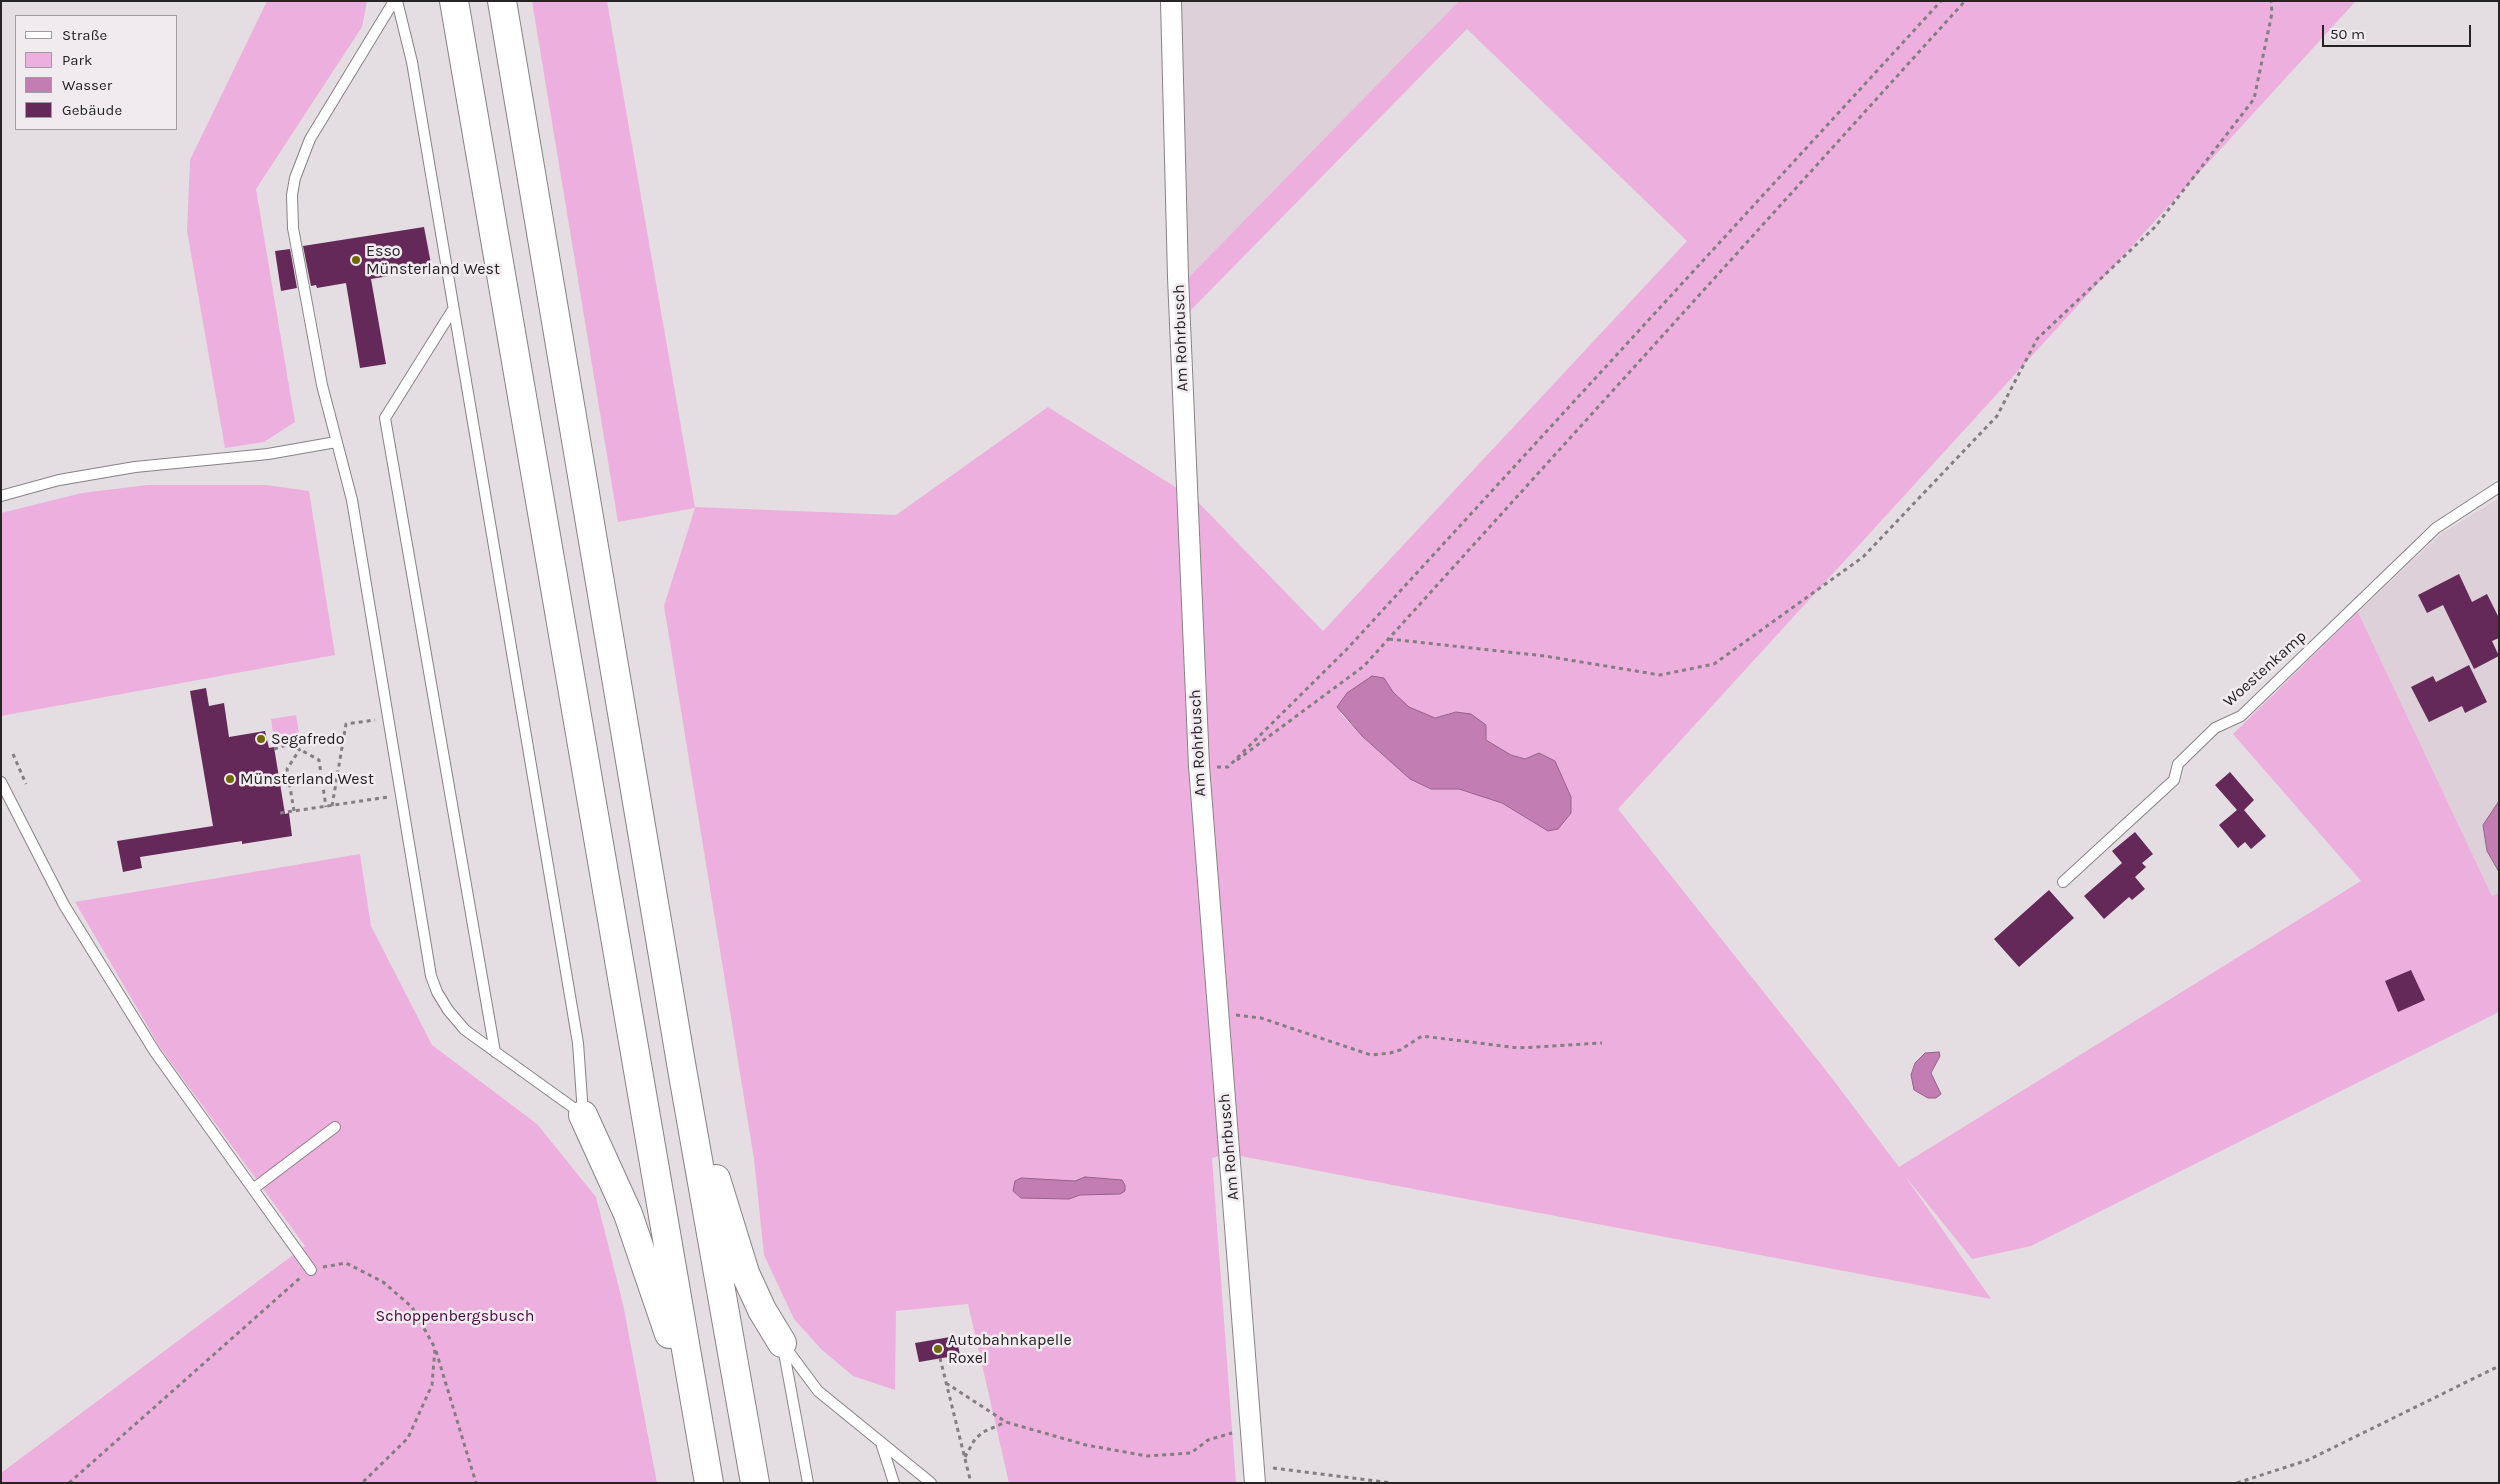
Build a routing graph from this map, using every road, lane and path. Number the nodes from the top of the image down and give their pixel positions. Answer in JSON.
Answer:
{"nodes":[{"id":1,"x":395,"y":1,"type":"edge"},
{"id":2,"x":454,"y":1,"type":"edge"},
{"id":3,"x":502,"y":1,"type":"edge"},
{"id":4,"x":1171,"y":1,"type":"edge"},
{"id":5,"x":1941,"y":1,"type":"edge"},
{"id":6,"x":1966,"y":1,"type":"edge"},
{"id":7,"x":2271,"y":1,"type":"edge"},
{"id":8,"x":452,"y":311,"type":"junction"},
{"id":9,"x":336,"y":442,"type":"junction"},
{"id":10,"x":2499,"y":487,"type":"edge"},
{"id":11,"x":1,"y":496,"type":"edge"},
{"id":12,"x":1389,"y":639,"type":"junction"},
{"id":13,"x":388,"y":718,"type":"junction"},
{"id":14,"x":274,"y":750,"type":"dead end"},
{"id":15,"x":300,"y":750,"type":"junction"},
{"id":16,"x":14,"y":754,"type":"dead end"},
{"id":17,"x":1199,"y":766,"type":"junction"},
{"id":18,"x":1228,"y":767,"type":"junction"},
{"id":19,"x":1,"y":782,"type":"edge"},
{"id":20,"x":26,"y":784,"type":"dead end"},
{"id":21,"x":400,"y":795,"type":"junction"},
{"id":22,"x":332,"y":806,"type":"junction"},
{"id":23,"x":326,"y":807,"type":"junction"},
{"id":24,"x":294,"y":811,"type":"junction"},
{"id":25,"x":280,"y":813,"type":"dead end"},
{"id":26,"x":2063,"y":882,"type":"dead end"},
{"id":27,"x":1218,"y":1013,"type":"junction"},
{"id":28,"x":1602,"y":1043,"type":"dead end"},
{"id":29,"x":495,"y":1052,"type":"junction"},
{"id":30,"x":682,"y":1069,"type":"junction"},
{"id":31,"x":583,"y":1115,"type":"junction"},
{"id":32,"x":335,"y":1127,"type":"dead end"},
{"id":33,"x":252,"y":1188,"type":"junction"},
{"id":34,"x":311,"y":1270,"type":"junction"},
{"id":35,"x":782,"y":1343,"type":"junction"},
{"id":36,"x":435,"y":1348,"type":"junction"},
{"id":37,"x":940,"y":1358,"type":"dead end"},
{"id":38,"x":2499,"y":1366,"type":"edge"},
{"id":39,"x":946,"y":1383,"type":"junction"},
{"id":40,"x":1006,"y":1422,"type":"junction"},
{"id":41,"x":1251,"y":1428,"type":"junction"},
{"id":42,"x":700,"y":1432,"type":"junction"},
{"id":43,"x":882,"y":1445,"type":"junction"},
{"id":44,"x":964,"y":1458,"type":"junction"},
{"id":45,"x":1254,"y":1474,"type":"edge"},
{"id":46,"x":69,"y":1483,"type":"edge"},
{"id":47,"x":362,"y":1483,"type":"edge"},
{"id":48,"x":476,"y":1483,"type":"edge"},
{"id":49,"x":709,"y":1483,"type":"edge"},
{"id":50,"x":755,"y":1483,"type":"edge"},
{"id":51,"x":808,"y":1483,"type":"edge"},
{"id":52,"x":894,"y":1483,"type":"edge"},
{"id":53,"x":931,"y":1483,"type":"edge"},
{"id":54,"x":970,"y":1483,"type":"edge"},
{"id":55,"x":1392,"y":1483,"type":"edge"},
{"id":56,"x":2237,"y":1483,"type":"edge"}],
"edges":[{"from":1,"to":8,"type":"lane"},
{"from":1,"to":9,"type":"lane"},
{"from":2,"to":42,"type":"highway"},
{"from":3,"to":30,"type":"highway"},
{"from":4,"to":17,"type":"street","name":"Am Rohrbusch"},
{"from":5,"to":18,"type":"path"},
{"from":6,"to":12,"type":"path"},
{"from":7,"to":12,"type":"path"},
{"from":8,"to":29,"type":"lane"},
{"from":8,"to":31,"type":"lane"},
{"from":9,"to":11,"type":"lane"},
{"from":9,"to":13,"type":"lane"},
{"from":10,"to":26,"type":"lane","name":"Woestenkamp"},
{"from":12,"to":18,"type":"path"},
{"from":13,"to":21,"type":"lane"},
{"from":13,"to":22,"type":"path"},
{"from":14,"to":15,"type":"path"},
{"from":15,"to":23,"type":"path"},
{"from":15,"to":24,"type":"path"},
{"from":16,"to":20,"type":"path"},
{"from":17,"to":18,"type":"path"},
{"from":17,"to":27,"type":"street","name":"Am Rohrbusch"},
{"from":19,"to":33,"type":"lane"},
{"from":21,"to":22,"type":"path"},
{"from":21,"to":29,"type":"lane"},
{"from":22,"to":23,"type":"path"},
{"from":23,"to":24,"type":"path"},
{"from":24,"to":25,"type":"path"},
{"from":27,"to":28,"type":"path"},
{"from":27,"to":41,"type":"street","name":"Am Rohrbusch"},
{"from":29,"to":31,"type":"lane"},
{"from":30,"to":35,"type":"highway"},
{"from":30,"to":50,"type":"highway"},
{"from":31,"to":42,"type":"highway"},
{"from":32,"to":33,"type":"lane"},
{"from":33,"to":34,"type":"lane"},
{"from":34,"to":36,"type":"path"},
{"from":34,"to":46,"type":"path"},
{"from":35,"to":43,"type":"lane"},
{"from":35,"to":51,"type":"lane"},
{"from":36,"to":47,"type":"path"},
{"from":36,"to":48,"type":"path"},
{"from":37,"to":39,"type":"path"},
{"from":38,"to":56,"type":"path"},
{"from":39,"to":40,"type":"path"},
{"from":39,"to":44,"type":"path"},
{"from":40,"to":41,"type":"path"},
{"from":40,"to":44,"type":"path"},
{"from":41,"to":45,"type":"street","name":"Am Rohrbusch"},
{"from":42,"to":49,"type":"highway"},
{"from":43,"to":52,"type":"lane"},
{"from":43,"to":53,"type":"lane"},
{"from":44,"to":54,"type":"path"},
{"from":45,"to":55,"type":"path"}]}
